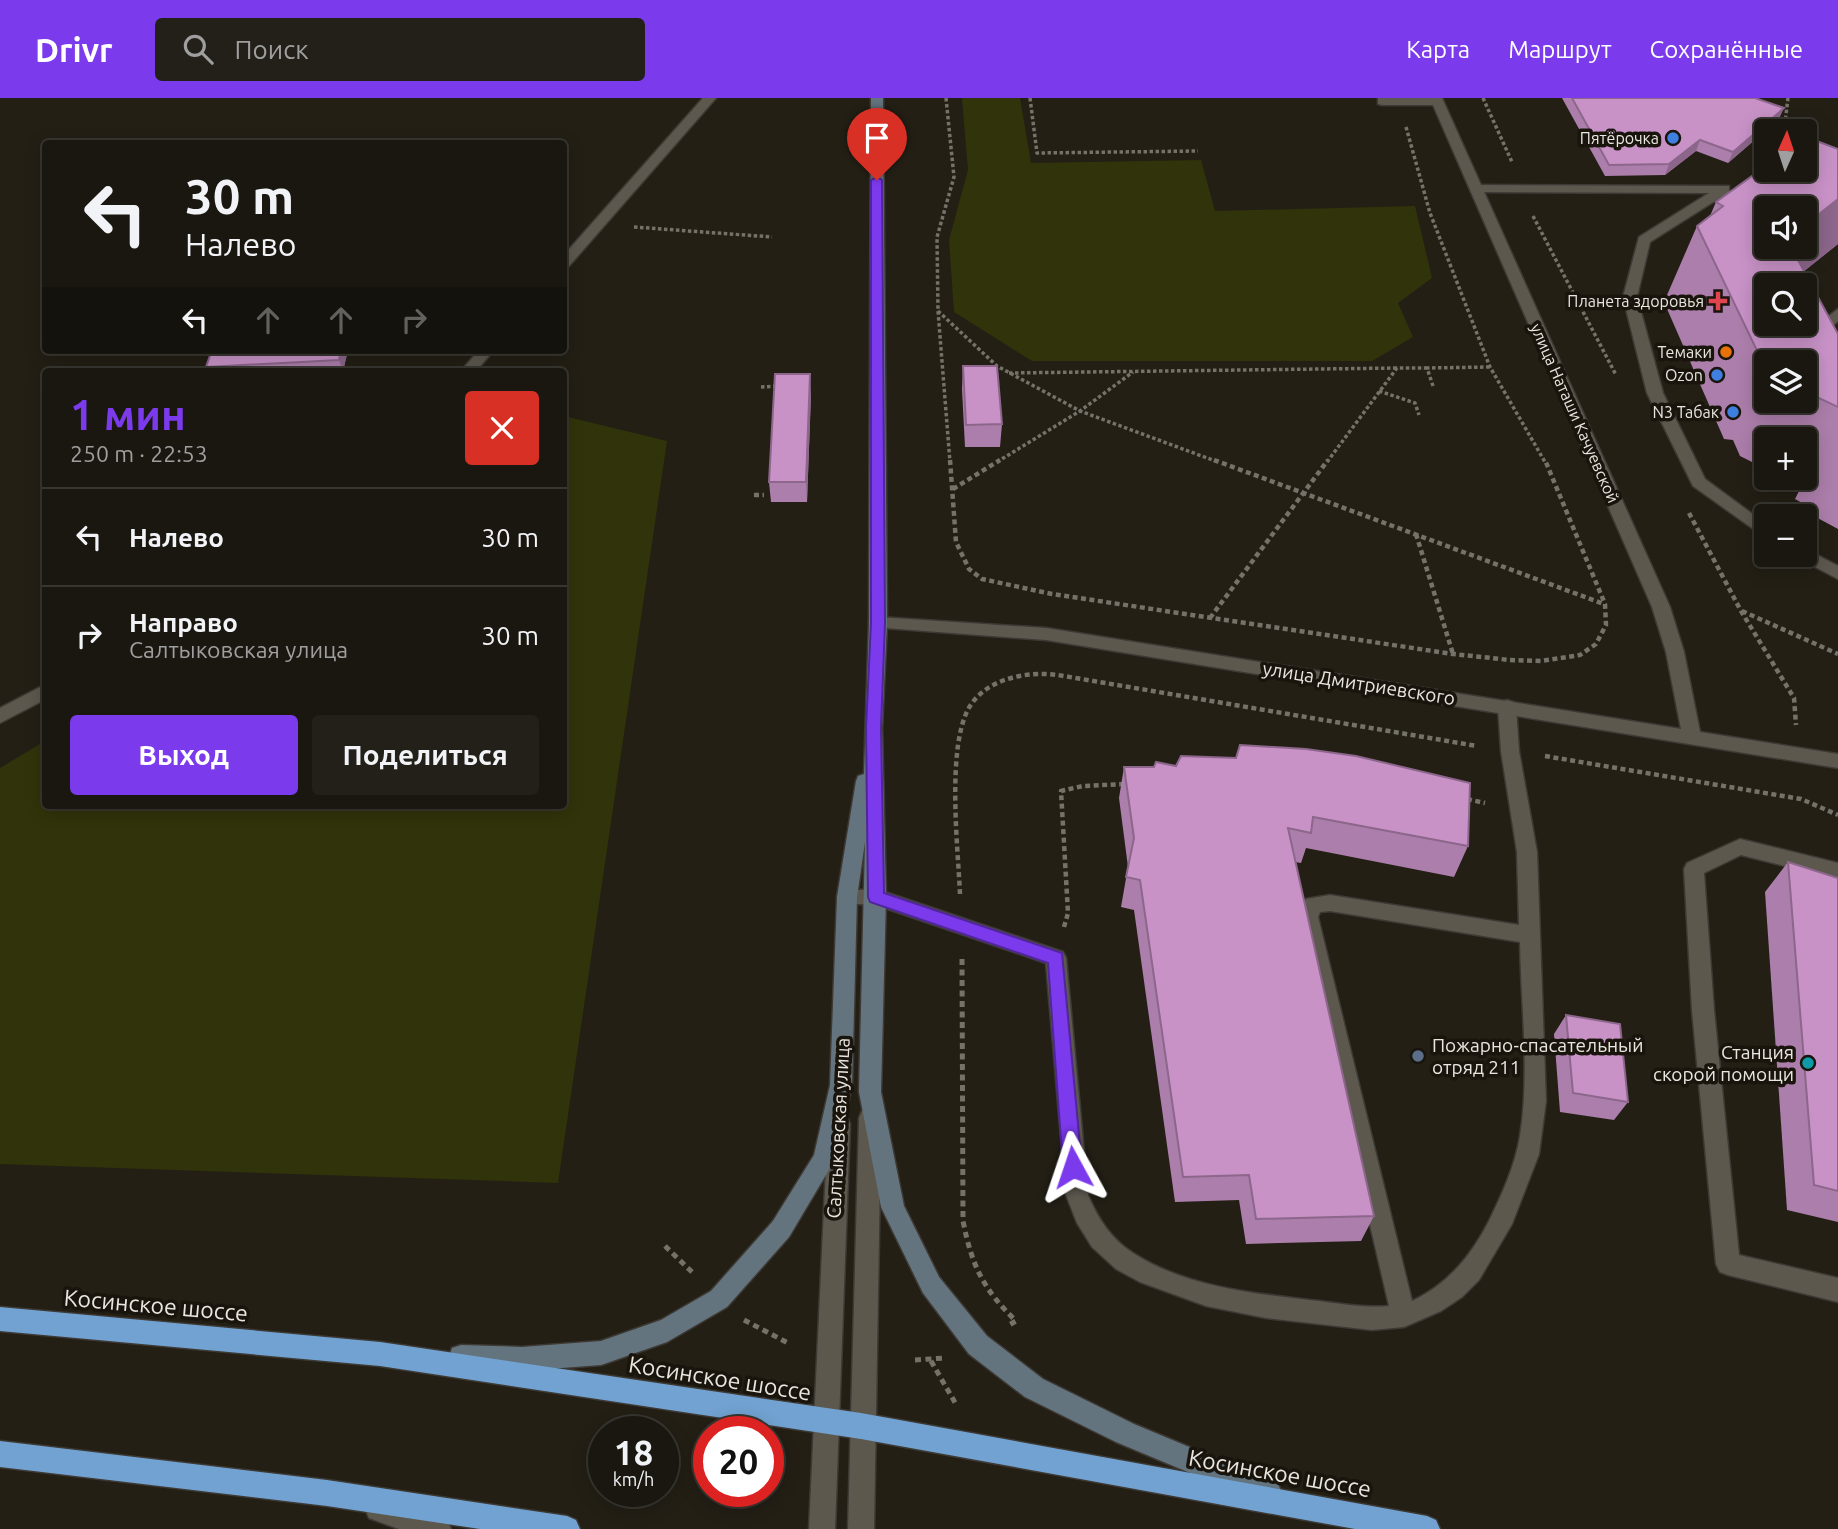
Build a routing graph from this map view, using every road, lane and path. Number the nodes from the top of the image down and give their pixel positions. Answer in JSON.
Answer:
{"nodes":[{"id":1,"x":710,"y":98,"type":"edge"},
{"id":2,"x":877,"y":98,"type":"edge"},
{"id":3,"x":946,"y":98,"type":"edge"},
{"id":4,"x":1030,"y":98,"type":"edge"},
{"id":5,"x":1483,"y":98,"type":"edge"},
{"id":6,"x":1788,"y":98,"type":"edge"},
{"id":7,"x":1436,"y":99,"type":"edge"},
{"id":8,"x":1397,"y":101,"type":"junction"},
{"id":9,"x":1382,"y":102,"type":"dead end"},
{"id":10,"x":1785,"y":119,"type":"edge"},
{"id":11,"x":1198,"y":151,"type":"dead end"},
{"id":12,"x":1477,"y":189,"type":"junction"},
{"id":13,"x":1525,"y":189,"type":"junction"},
{"id":14,"x":599,"y":224,"type":"junction"},
{"id":15,"x":772,"y":237,"type":"dead end"},
{"id":16,"x":567,"y":260,"type":"edge"},
{"id":17,"x":938,"y":311,"type":"junction"},
{"id":18,"x":1838,"y":313,"type":"edge"},
{"id":19,"x":483,"y":354,"type":"edge"},
{"id":20,"x":997,"y":366,"type":"junction"},
{"id":21,"x":1490,"y":367,"type":"junction"},
{"id":22,"x":1838,"y":367,"type":"edge"},
{"id":23,"x":471,"y":368,"type":"edge"},
{"id":24,"x":1397,"y":368,"type":"junction"},
{"id":25,"x":1426,"y":368,"type":"junction"},
{"id":26,"x":985,"y":369,"type":"edge"},
{"id":27,"x":1134,"y":371,"type":"junction"},
{"id":28,"x":1008,"y":373,"type":"junction"},
{"id":29,"x":1618,"y":379,"type":"dead end"},
{"id":30,"x":783,"y":386,"type":"edge"},
{"id":31,"x":1433,"y":386,"type":"dead end"},
{"id":32,"x":761,"y":387,"type":"dead end"},
{"id":33,"x":1379,"y":391,"type":"junction"},
{"id":34,"x":1080,"y":411,"type":"junction"},
{"id":35,"x":1419,"y":415,"type":"dead end"},
{"id":36,"x":953,"y":489,"type":"junction"},
{"id":37,"x":754,"y":495,"type":"dead end"},
{"id":38,"x":764,"y":495,"type":"dead end"},
{"id":39,"x":1302,"y":495,"type":"junction"},
{"id":40,"x":1689,"y":513,"type":"dead end"},
{"id":41,"x":1754,"y":523,"type":"edge"},
{"id":42,"x":1416,"y":534,"type":"junction"},
{"id":43,"x":1817,"y":561,"type":"edge"},
{"id":44,"x":1838,"y":573,"type":"edge"},
{"id":45,"x":1605,"y":604,"type":"junction"},
{"id":46,"x":1741,"y":611,"type":"junction"},
{"id":47,"x":1210,"y":618,"type":"junction"},
{"id":48,"x":878,"y":623,"type":"junction"},
{"id":49,"x":1452,"y":654,"type":"junction"},
{"id":50,"x":1838,"y":654,"type":"edge"},
{"id":51,"x":42,"y":693,"type":"edge"},
{"id":52,"x":1507,"y":707,"type":"junction"},
{"id":53,"x":0,"y":716,"type":"edge"},
{"id":54,"x":873,"y":728,"type":"junction"},
{"id":55,"x":1692,"y":736,"type":"junction"},
{"id":56,"x":1510,"y":751,"type":"junction"},
{"id":57,"x":1798,"y":754,"type":"junction"},
{"id":58,"x":1838,"y":761,"type":"edge"},
{"id":59,"x":1135,"y":784,"type":"edge"},
{"id":60,"x":1460,"y":798,"type":"edge"},
{"id":61,"x":1801,"y":799,"type":"junction"},
{"id":62,"x":1521,"y":810,"type":"junction"},
{"id":63,"x":1838,"y":815,"type":"edge"},
{"id":64,"x":1838,"y":871,"type":"edge"},
{"id":65,"x":847,"y":897,"type":"junction"},
{"id":66,"x":876,"y":897,"type":"junction"},
{"id":67,"x":961,"y":927,"type":"junction"},
{"id":68,"x":1530,"y":934,"type":"junction"},
{"id":69,"x":1056,"y":958,"type":"junction"},
{"id":70,"x":841,"y":1085,"type":"junction"},
{"id":71,"x":870,"y":1092,"type":"junction"},
{"id":72,"x":665,"y":1246,"type":"dead end"},
{"id":73,"x":700,"y":1280,"type":"dead end"},
{"id":74,"x":1838,"y":1290,"type":"edge"},
{"id":75,"x":734,"y":1314,"type":"dead end"},
{"id":76,"x":1404,"y":1315,"type":"junction"},
{"id":77,"x":0,"y":1319,"type":"edge"},
{"id":78,"x":1016,"y":1321,"type":"dead end"},
{"id":79,"x":790,"y":1343,"type":"dead end"},
{"id":80,"x":380,"y":1354,"type":"junction"},
{"id":81,"x":945,"y":1358,"type":"dead end"},
{"id":82,"x":915,"y":1360,"type":"dead end"},
{"id":83,"x":931,"y":1361,"type":"junction"},
{"id":84,"x":958,"y":1408,"type":"dead end"},
{"id":85,"x":826,"y":1423,"type":"junction"},
{"id":86,"x":861,"y":1426,"type":"junction"},
{"id":87,"x":0,"y":1454,"type":"edge"},
{"id":88,"x":327,"y":1493,"type":"junction"},
{"id":89,"x":1299,"y":1505,"type":"junction"},
{"id":90,"x":438,"y":1529,"type":"edge"},
{"id":91,"x":567,"y":1529,"type":"edge"},
{"id":92,"x":822,"y":1529,"type":"edge"},
{"id":93,"x":860,"y":1529,"type":"edge"},
{"id":94,"x":1427,"y":1529,"type":"edge"}],
"edges":[{"from":1,"to":14,"type":"street"},
{"from":2,"to":48,"type":"main road","name":"Салтыковская улица"},
{"from":3,"to":17,"type":"path"},
{"from":4,"to":11,"type":"path"},
{"from":5,"to":13,"type":"path"},
{"from":6,"to":10,"type":"path"},
{"from":7,"to":8,"type":"street"},
{"from":7,"to":12,"type":"street","name":"улица Наташи Качуевской"},
{"from":8,"to":9,"type":"street"},
{"from":8,"to":21,"type":"path"},
{"from":12,"to":13,"type":"street"},
{"from":12,"to":55,"type":"street","name":"улица Наташи Качуевской"},
{"from":13,"to":29,"type":"path"},
{"from":13,"to":41,"type":"street"},
{"from":14,"to":15,"type":"path"},
{"from":14,"to":16,"type":"street"},
{"from":17,"to":20,"type":"path"},
{"from":17,"to":36,"type":"path"},
{"from":18,"to":22,"type":"street"},
{"from":19,"to":23,"type":"street"},
{"from":20,"to":26,"type":"path"},
{"from":20,"to":28,"type":"path"},
{"from":21,"to":25,"type":"path"},
{"from":21,"to":45,"type":"path"},
{"from":24,"to":25,"type":"path"},
{"from":24,"to":27,"type":"path"},
{"from":24,"to":33,"type":"path"},
{"from":25,"to":31,"type":"path"},
{"from":27,"to":28,"type":"path"},
{"from":27,"to":34,"type":"path"},
{"from":28,"to":34,"type":"path"},
{"from":30,"to":32,"type":"path"},
{"from":33,"to":35,"type":"path"},
{"from":33,"to":39,"type":"path"},
{"from":34,"to":36,"type":"path"},
{"from":34,"to":39,"type":"path"},
{"from":36,"to":47,"type":"path"},
{"from":37,"to":38,"type":"path"},
{"from":39,"to":42,"type":"path"},
{"from":39,"to":47,"type":"path"},
{"from":40,"to":46,"type":"path"},
{"from":42,"to":45,"type":"path"},
{"from":42,"to":49,"type":"path"},
{"from":43,"to":44,"type":"street"},
{"from":45,"to":49,"type":"path"},
{"from":46,"to":50,"type":"path"},
{"from":46,"to":57,"type":"path"},
{"from":47,"to":49,"type":"path"},
{"from":48,"to":52,"type":"street","name":"улица Дмитриевского"},
{"from":48,"to":54,"type":"main road","name":"Салтыковская улица"},
{"from":51,"to":53,"type":"street"},
{"from":52,"to":55,"type":"street","name":"улица Дмитриевского"},
{"from":52,"to":56,"type":"street"},
{"from":54,"to":65,"type":"main road","name":"Салтыковская улица"},
{"from":54,"to":66,"type":"main road","name":"Салтыковская улица"},
{"from":55,"to":57,"type":"street","name":"улица Дмитриевского"},
{"from":56,"to":61,"type":"path"},
{"from":56,"to":62,"type":"street"},
{"from":56,"to":67,"type":"path"},
{"from":57,"to":58,"type":"street","name":"улица Дмитриевского"},
{"from":57,"to":61,"type":"path"},
{"from":59,"to":69,"type":"path"},
{"from":60,"to":62,"type":"path"},
{"from":61,"to":63,"type":"path"},
{"from":62,"to":68,"type":"street"},
{"from":64,"to":74,"type":"street"},
{"from":65,"to":66,"type":"street"},
{"from":65,"to":70,"type":"main road","name":"Салтыковская улица"},
{"from":66,"to":67,"type":"street"},
{"from":66,"to":71,"type":"main road","name":"Салтыковская улица"},
{"from":67,"to":69,"type":"street"},
{"from":67,"to":78,"type":"path"},
{"from":68,"to":76,"type":"street"},
{"from":68,"to":76,"type":"street"},
{"from":69,"to":76,"type":"street"},
{"from":70,"to":80,"type":"main road"},
{"from":70,"to":85,"type":"street","name":"Салтыковская улица"},
{"from":71,"to":86,"type":"street","name":"Салтыковская улица"},
{"from":71,"to":89,"type":"main road"},
{"from":72,"to":73,"type":"path"},
{"from":75,"to":79,"type":"path"},
{"from":77,"to":80,"type":"highway","name":"Косинское шоссе"},
{"from":80,"to":85,"type":"highway","name":"Косинское шоссе"},
{"from":81,"to":83,"type":"path"},
{"from":82,"to":83,"type":"path"},
{"from":83,"to":84,"type":"path"},
{"from":85,"to":86,"type":"highway","name":"Косинское шоссе"},
{"from":85,"to":92,"type":"street","name":"Салтыковская улица"},
{"from":86,"to":89,"type":"highway","name":"Косинское шоссе"},
{"from":86,"to":93,"type":"street","name":"Салтыковская улица"},
{"from":87,"to":88,"type":"highway"},
{"from":88,"to":90,"type":"street"},
{"from":88,"to":91,"type":"highway"},
{"from":89,"to":94,"type":"highway","name":"Косинское шоссе"}]}
